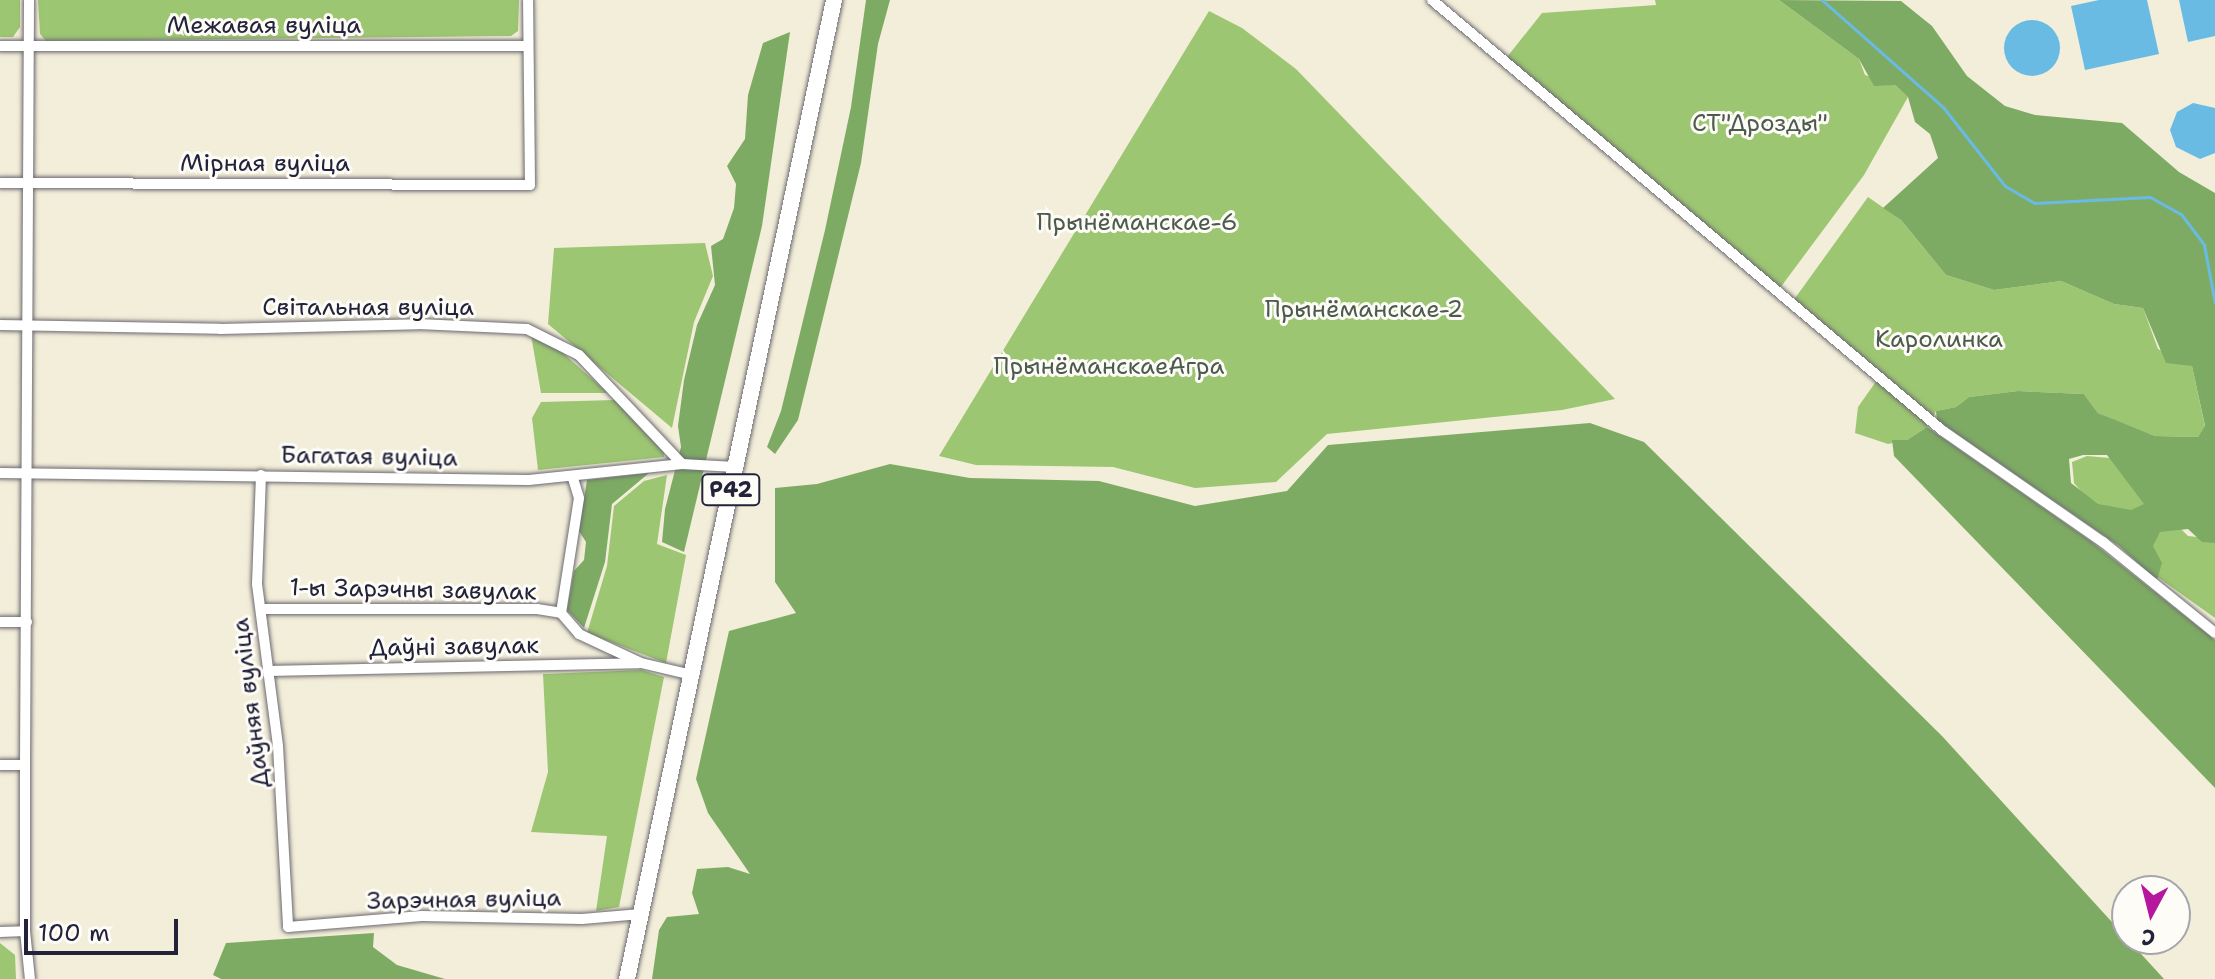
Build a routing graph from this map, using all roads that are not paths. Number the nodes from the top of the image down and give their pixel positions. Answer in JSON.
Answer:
{"nodes":[{"id":1,"x":29,"y":0,"type":"edge"},
{"id":2,"x":528,"y":0,"type":"edge"},
{"id":3,"x":834,"y":0,"type":"edge"},
{"id":4,"x":1432,"y":0,"type":"edge"},
{"id":5,"x":0,"y":46,"type":"edge"},
{"id":6,"x":28,"y":46,"type":"junction"},
{"id":7,"x":528,"y":46,"type":"junction"},
{"id":8,"x":0,"y":183,"type":"edge"},
{"id":9,"x":28,"y":183,"type":"junction"},
{"id":10,"x":0,"y":325,"type":"edge"},
{"id":11,"x":27,"y":325,"type":"junction"},
{"id":12,"x":682,"y":464,"type":"junction"},
{"id":13,"x":735,"y":467,"type":"junction"},
{"id":14,"x":28,"y":472,"type":"junction"},
{"id":15,"x":0,"y":473,"type":"edge"},
{"id":16,"x":261,"y":475,"type":"junction"},
{"id":17,"x":573,"y":478,"type":"junction"},
{"id":18,"x":261,"y":609,"type":"junction"},
{"id":19,"x":561,"y":613,"type":"junction"},
{"id":20,"x":0,"y":622,"type":"edge"},
{"id":21,"x":27,"y":622,"type":"junction"},
{"id":22,"x":2215,"y":633,"type":"edge"},
{"id":23,"x":641,"y":663,"type":"junction"},
{"id":24,"x":268,"y":671,"type":"junction"},
{"id":25,"x":692,"y":675,"type":"junction"},
{"id":26,"x":0,"y":765,"type":"edge"},
{"id":27,"x":25,"y":765,"type":"junction"},
{"id":28,"x":641,"y":914,"type":"junction"},
{"id":29,"x":288,"y":927,"type":"joint"},
{"id":30,"x":25,"y":931,"type":"junction"},
{"id":31,"x":0,"y":932,"type":"edge"},
{"id":32,"x":30,"y":979,"type":"edge"},
{"id":33,"x":627,"y":979,"type":"edge"}],
"edges":[{"from":1,"to":6,"type":"street"},
{"from":2,"to":7,"type":"street"},
{"from":3,"to":13,"type":"main road","number":"Р42"},
{"from":4,"to":22,"type":"street"},
{"from":5,"to":6,"type":"street","name":"Межавая вуліца"},
{"from":6,"to":7,"type":"street","name":"Межавая вуліца"},
{"from":6,"to":9,"type":"street"},
{"from":7,"to":9,"type":"street","name":"Мірная вуліца"},
{"from":8,"to":9,"type":"street","name":"Мірная вуліца"},
{"from":9,"to":11,"type":"street"},
{"from":10,"to":11,"type":"street","name":"Світальная вуліца"},
{"from":11,"to":12,"type":"street","name":"Світальная вуліца"},
{"from":11,"to":14,"type":"street"},
{"from":12,"to":13,"type":"street","name":"Багатая вуліца"},
{"from":12,"to":17,"type":"street","name":"Багатая вуліца"},
{"from":13,"to":25,"type":"main road","number":"Р42"},
{"from":14,"to":15,"type":"street","name":"Багатая вуліца"},
{"from":14,"to":16,"type":"street","name":"Багатая вуліца"},
{"from":14,"to":21,"type":"street"},
{"from":16,"to":17,"type":"street","name":"Багатая вуліца"},
{"from":16,"to":18,"type":"street","name":"Даўняя вуліца"},
{"from":17,"to":19,"type":"street"},
{"from":18,"to":19,"type":"street","name":"1-ы Зарэчны завулак"},
{"from":18,"to":24,"type":"street","name":"Даўняя вуліца"},
{"from":19,"to":23,"type":"street","name":"1-ы Зарэчны завулак"},
{"from":20,"to":21,"type":"street"},
{"from":21,"to":27,"type":"street"},
{"from":23,"to":24,"type":"street","name":"Даўні завулак"},
{"from":23,"to":25,"type":"street","name":"1-ы Зарэчны завулак"},
{"from":24,"to":29,"type":"street","name":"Даўняя вуліца"},
{"from":25,"to":28,"type":"main road","number":"Р42"},
{"from":26,"to":27,"type":"street"},
{"from":27,"to":30,"type":"street"},
{"from":28,"to":29,"type":"street","name":"Зарэчная вуліца"},
{"from":28,"to":33,"type":"main road","number":"Р42"},
{"from":30,"to":31,"type":"street"},
{"from":30,"to":32,"type":"street"}]}
